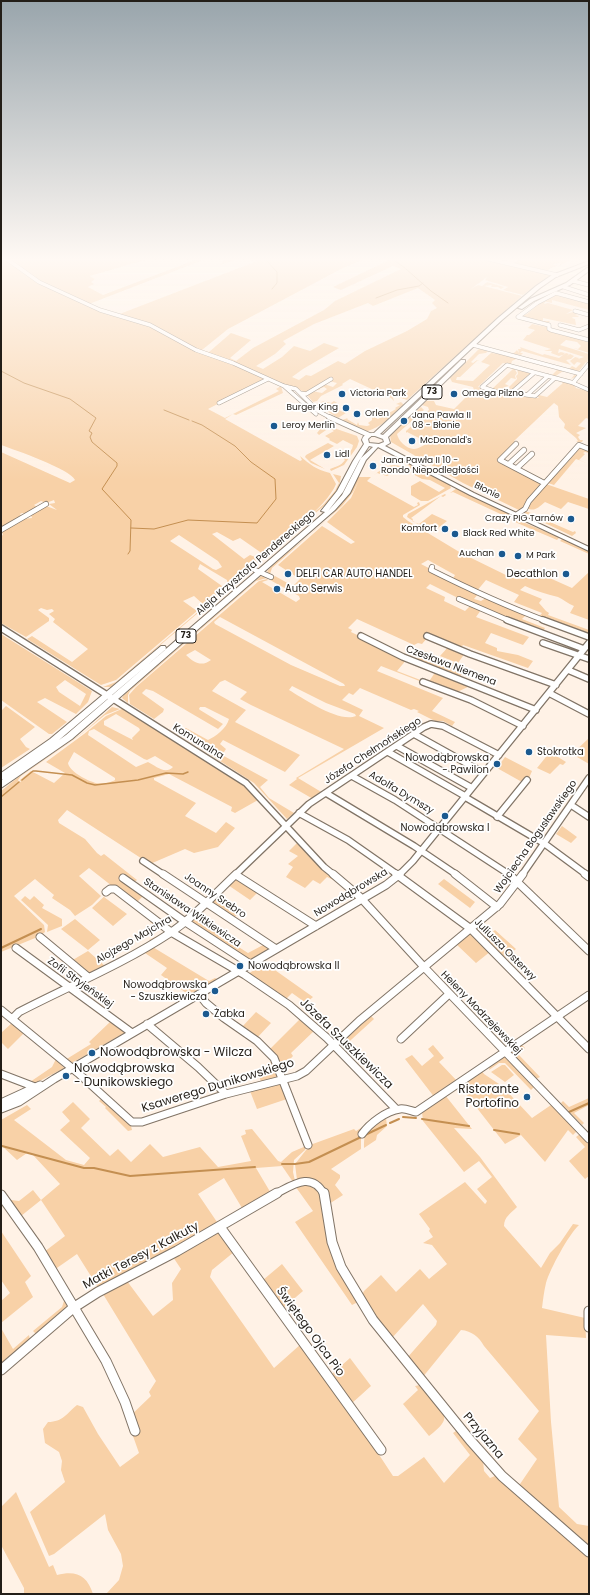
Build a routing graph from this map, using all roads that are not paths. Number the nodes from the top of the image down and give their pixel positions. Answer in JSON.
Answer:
{"nodes":[{"id":1,"x":162,"y":331,"type":"edge"},
{"id":2,"x":489,"y":331,"type":"edge"},
{"id":3,"x":493,"y":331,"type":"edge"},
{"id":4,"x":556,"y":331,"type":"edge"},
{"id":5,"x":589,"y":340,"type":"edge"},
{"id":6,"x":477,"y":345,"type":"junction"},
{"id":7,"x":589,"y":364,"type":"edge"},
{"id":8,"x":534,"y":373,"type":"junction"},
{"id":9,"x":581,"y":374,"type":"junction"},
{"id":10,"x":548,"y":376,"type":"junction"},
{"id":11,"x":555,"y":378,"type":"junction"},
{"id":12,"x":268,"y":379,"type":"junction"},
{"id":13,"x":331,"y":379,"type":"dead end"},
{"id":14,"x":574,"y":383,"type":"junction"},
{"id":15,"x":284,"y":386,"type":"junction"},
{"id":16,"x":589,"y":390,"type":"edge"},
{"id":17,"x":289,"y":392,"type":"junction"},
{"id":18,"x":512,"y":392,"type":"junction"},
{"id":19,"x":302,"y":394,"type":"junction"},
{"id":20,"x":527,"y":395,"type":"junction"},
{"id":21,"x":219,"y":403,"type":"dead end"},
{"id":22,"x":376,"y":434,"type":"junction"},
{"id":23,"x":384,"y":436,"type":"junction"},
{"id":24,"x":367,"y":439,"type":"junction"},
{"id":25,"x":387,"y":443,"type":"junction"},
{"id":26,"x":516,"y":444,"type":"dead end"},
{"id":27,"x":378,"y":446,"type":"junction"},
{"id":28,"x":589,"y":449,"type":"edge"},
{"id":29,"x":524,"y":450,"type":"dead end"},
{"id":30,"x":532,"y":454,"type":"dead end"},
{"id":31,"x":509,"y":464,"type":"junction"},
{"id":32,"x":517,"y":468,"type":"junction"},
{"id":33,"x":544,"y":483,"type":"junction"},
{"id":34,"x":46,"y":504,"type":"dead end"},
{"id":35,"x":518,"y":514,"type":"junction"},
{"id":36,"x":1,"y":530,"type":"edge"},
{"id":37,"x":589,"y":545,"type":"edge"},
{"id":38,"x":589,"y":549,"type":"edge"},
{"id":39,"x":432,"y":567,"type":"dead end"},
{"id":40,"x":258,"y":571,"type":"junction"},
{"id":41,"x":271,"y":577,"type":"dead end"},
{"id":42,"x":460,"y":599,"type":"dead end"},
{"id":43,"x":1,"y":628,"type":"edge"},
{"id":44,"x":361,"y":636,"type":"dead end"},
{"id":45,"x":428,"y":636,"type":"dead end"},
{"id":46,"x":589,"y":637,"type":"edge"},
{"id":47,"x":543,"y":643,"type":"dead end"},
{"id":48,"x":589,"y":643,"type":"edge"},
{"id":49,"x":584,"y":649,"type":"junction"},
{"id":50,"x":580,"y":655,"type":"junction"},
{"id":51,"x":589,"y":660,"type":"edge"},
{"id":52,"x":568,"y":670,"type":"junction"},
{"id":53,"x":589,"y":679,"type":"edge"},
{"id":54,"x":423,"y":682,"type":"dead end"},
{"id":55,"x":556,"y":685,"type":"junction"},
{"id":56,"x":550,"y":693,"type":"junction"},
{"id":57,"x":110,"y":697,"type":"junction"},
{"id":58,"x":536,"y":710,"type":"junction"},
{"id":59,"x":589,"y":714,"type":"edge"},
{"id":60,"x":523,"y":726,"type":"junction"},
{"id":61,"x":414,"y":734,"type":"junction"},
{"id":62,"x":397,"y":746,"type":"junction"},
{"id":63,"x":388,"y":752,"type":"junction"},
{"id":64,"x":499,"y":755,"type":"junction"},
{"id":65,"x":484,"y":773,"type":"junction"},
{"id":66,"x":352,"y":776,"type":"junction"},
{"id":67,"x":1,"y":777,"type":"edge"},
{"id":68,"x":589,"y":778,"type":"edge"},
{"id":69,"x":527,"y":780,"type":"dead end"},
{"id":70,"x":1,"y":785,"type":"edge"},
{"id":71,"x":472,"y":788,"type":"junction"},
{"id":72,"x":326,"y":793,"type":"junction"},
{"id":73,"x":465,"y":797,"type":"junction"},
{"id":74,"x":571,"y":805,"type":"junction"},
{"id":75,"x":299,"y":813,"type":"junction"},
{"id":76,"x":589,"y":816,"type":"edge"},
{"id":77,"x":497,"y":817,"type":"junction"},
{"id":78,"x":287,"y":826,"type":"junction"},
{"id":79,"x":440,"y":828,"type":"junction"},
{"id":80,"x":545,"y":844,"type":"junction"},
{"id":81,"x":420,"y":852,"type":"junction"},
{"id":82,"x":142,"y":861,"type":"dead end"},
{"id":83,"x":236,"y":875,"type":"junction"},
{"id":84,"x":399,"y":875,"type":"junction"},
{"id":85,"x":589,"y":877,"type":"edge"},
{"id":86,"x":123,"y":878,"type":"dead end"},
{"id":87,"x":517,"y":882,"type":"junction"},
{"id":88,"x":106,"y":892,"type":"dead end"},
{"id":89,"x":362,"y":899,"type":"junction"},
{"id":90,"x":207,"y":902,"type":"junction"},
{"id":91,"x":497,"y":907,"type":"junction"},
{"id":92,"x":184,"y":921,"type":"junction"},
{"id":93,"x":316,"y":926,"type":"junction"},
{"id":94,"x":471,"y":929,"type":"junction"},
{"id":95,"x":171,"y":932,"type":"junction"},
{"id":96,"x":40,"y":937,"type":"dead end"},
{"id":97,"x":16,"y":948,"type":"dead end"},
{"id":98,"x":276,"y":949,"type":"junction"},
{"id":99,"x":589,"y":951,"type":"edge"},
{"id":100,"x":250,"y":964,"type":"junction"},
{"id":101,"x":424,"y":968,"type":"junction"},
{"id":102,"x":238,"y":971,"type":"junction"},
{"id":103,"x":88,"y":977,"type":"junction"},
{"id":104,"x":69,"y":987,"type":"junction"},
{"id":105,"x":199,"y":994,"type":"junction"},
{"id":106,"x":449,"y":994,"type":"junction"},
{"id":107,"x":589,"y":995,"type":"edge"},
{"id":108,"x":1,"y":1010,"type":"edge"},
{"id":109,"x":556,"y":1016,"type":"junction"},
{"id":110,"x":12,"y":1019,"type":"junction"},
{"id":111,"x":147,"y":1024,"type":"junction"},
{"id":112,"x":132,"y":1033,"type":"junction"},
{"id":113,"x":401,"y":1039,"type":"dead end"},
{"id":114,"x":333,"y":1044,"type":"junction"},
{"id":115,"x":589,"y":1049,"type":"edge"},
{"id":116,"x":504,"y":1051,"type":"junction"},
{"id":117,"x":72,"y":1068,"type":"junction"},
{"id":118,"x":1,"y":1074,"type":"edge"},
{"id":119,"x":54,"y":1079,"type":"junction"},
{"id":120,"x":282,"y":1080,"type":"junction"},
{"id":121,"x":35,"y":1087,"type":"junction"},
{"id":122,"x":226,"y":1094,"type":"junction"},
{"id":123,"x":1,"y":1104,"type":"edge"},
{"id":124,"x":1,"y":1109,"type":"edge"},
{"id":125,"x":396,"y":1109,"type":"junction"},
{"id":126,"x":362,"y":1134,"type":"dead end"},
{"id":127,"x":589,"y":1139,"type":"edge"},
{"id":128,"x":308,"y":1146,"type":"dead end"},
{"id":129,"x":297,"y":1182,"type":"joint"},
{"id":130,"x":1,"y":1195,"type":"edge"},
{"id":131,"x":220,"y":1227,"type":"junction"},
{"id":132,"x":73,"y":1308,"type":"junction"},
{"id":133,"x":589,"y":1310,"type":"edge"},
{"id":134,"x":589,"y":1327,"type":"edge"},
{"id":135,"x":1,"y":1370,"type":"edge"},
{"id":136,"x":135,"y":1431,"type":"dead end"},
{"id":137,"x":381,"y":1450,"type":"dead end"},
{"id":138,"x":589,"y":1552,"type":"edge"}],
"edges":[{"from":1,"to":12,"type":"street"},
{"from":2,"to":6,"type":"main road","number":"73"},
{"from":3,"to":6,"type":"main road","number":"73"},
{"from":4,"to":5,"type":"street"},
{"from":6,"to":9,"type":"street"},
{"from":6,"to":22,"type":"main road","number":"73"},
{"from":6,"to":23,"type":"main road","number":"73"},
{"from":7,"to":9,"type":"street"},
{"from":8,"to":10,"type":"street"},
{"from":8,"to":18,"type":"street"},
{"from":8,"to":18,"type":"street"},
{"from":9,"to":14,"type":"street"},
{"from":10,"to":11,"type":"street"},
{"from":10,"to":20,"type":"street"},
{"from":11,"to":14,"type":"street"},
{"from":11,"to":20,"type":"street"},
{"from":12,"to":15,"type":"street"},
{"from":12,"to":21,"type":"street"},
{"from":13,"to":19,"type":"street"},
{"from":14,"to":16,"type":"street"},
{"from":15,"to":17,"type":"street"},
{"from":15,"to":19,"type":"street"},
{"from":17,"to":19,"type":"street"},
{"from":17,"to":24,"type":"street"},
{"from":18,"to":20,"type":"street"},
{"from":19,"to":24,"type":"street"},
{"from":22,"to":23,"type":"main road"},
{"from":22,"to":24,"type":"main road"},
{"from":23,"to":25,"type":"main road"},
{"from":24,"to":27,"type":"main road","name":"Błonie"},
{"from":24,"to":40,"type":"main road","name":"Aleja Krzysztofa Pendereckiego","number":"73"},
{"from":25,"to":27,"type":"main road","number":"73"},
{"from":25,"to":35,"type":"main road","name":"Błonie"},
{"from":26,"to":31,"type":"street"},
{"from":27,"to":35,"type":"main road","name":"Błonie"},
{"from":27,"to":40,"type":"main road","name":"Aleja Krzysztofa Pendereckiego","number":"73"},
{"from":28,"to":33,"type":"street"},
{"from":29,"to":31,"type":"street"},
{"from":30,"to":32,"type":"street"},
{"from":31,"to":32,"type":"street"},
{"from":32,"to":33,"type":"street"},
{"from":33,"to":35,"type":"street"},
{"from":34,"to":36,"type":"street"},
{"from":35,"to":37,"type":"main road","name":"Błonie"},
{"from":35,"to":38,"type":"main road","name":"Błonie"},
{"from":39,"to":46,"type":"street"},
{"from":40,"to":41,"type":"street"},
{"from":40,"to":57,"type":"main road","name":"Aleja Krzysztofa Pendereckiego","number":"73"},
{"from":42,"to":49,"type":"street"},
{"from":43,"to":57,"type":"street","name":"Komunalna"},
{"from":44,"to":58,"type":"street","name":"Czesława Niemena"},
{"from":45,"to":55,"type":"street"},
{"from":47,"to":50,"type":"street"},
{"from":48,"to":49,"type":"street","name":"Nowodąbrowska"},
{"from":49,"to":50,"type":"street","name":"Nowodąbrowska"},
{"from":50,"to":51,"type":"street"},
{"from":50,"to":52,"type":"street","name":"Nowodąbrowska"},
{"from":52,"to":53,"type":"street"},
{"from":52,"to":55,"type":"street","name":"Nowodąbrowska"},
{"from":54,"to":60,"type":"street"},
{"from":55,"to":56,"type":"street","name":"Nowodąbrowska"},
{"from":56,"to":58,"type":"street","name":"Nowodąbrowska"},
{"from":56,"to":59,"type":"street"},
{"from":57,"to":67,"type":"main road","name":"Aleja Krzysztofa Pendereckiego","number":"73"},
{"from":57,"to":70,"type":"main road","name":"Aleja Krzysztofa Pendereckiego","number":"73"},
{"from":57,"to":78,"type":"street","name":"Komunalna"},
{"from":58,"to":60,"type":"street","name":"Nowodąbrowska"},
{"from":60,"to":64,"type":"street","name":"Nowodąbrowska"},
{"from":61,"to":62,"type":"street","name":"Józefa Chełmońskiego"},
{"from":61,"to":64,"type":"street","name":"Józefa Chełmońskiego"},
{"from":61,"to":65,"type":"street"},
{"from":62,"to":63,"type":"street","name":"Józefa Chełmońskiego"},
{"from":62,"to":71,"type":"street"},
{"from":63,"to":66,"type":"street","name":"Józefa Chełmońskiego"},
{"from":63,"to":73,"type":"street"},
{"from":64,"to":65,"type":"street","name":"Nowodąbrowska"},
{"from":65,"to":71,"type":"street","name":"Nowodąbrowska"},
{"from":66,"to":72,"type":"street","name":"Józefa Chełmońskiego"},
{"from":66,"to":79,"type":"street","name":"Adolfa Dymszy"},
{"from":68,"to":74,"type":"street","name":"Wojciecha Bogusławskiego"},
{"from":69,"to":77,"type":"street"},
{"from":71,"to":73,"type":"street","name":"Nowodąbrowska"},
{"from":72,"to":75,"type":"street","name":"Józefa Chełmońskiego"},
{"from":72,"to":81,"type":"street"},
{"from":73,"to":77,"type":"street"},
{"from":73,"to":79,"type":"street","name":"Nowodąbrowska"},
{"from":74,"to":76,"type":"street"},
{"from":74,"to":80,"type":"street","name":"Wojciecha Bogusławskiego"},
{"from":75,"to":78,"type":"street","name":"Józefa Chełmońskiego"},
{"from":75,"to":84,"type":"street","name":"Juliusza Osterwy"},
{"from":77,"to":80,"type":"street"},
{"from":78,"to":83,"type":"street","name":"Alojzego Majchra"},
{"from":78,"to":89,"type":"street","name":"Komunalna"},
{"from":79,"to":81,"type":"street","name":"Nowodąbrowska"},
{"from":79,"to":87,"type":"street","name":"Adolfa Dymszy"},
{"from":80,"to":85,"type":"street"},
{"from":80,"to":87,"type":"street","name":"Wojciecha Bogusławskiego"},
{"from":81,"to":84,"type":"street","name":"Nowodąbrowska"},
{"from":81,"to":91,"type":"street"},
{"from":82,"to":90,"type":"street","name":"Joanny Srebro"},
{"from":83,"to":90,"type":"street","name":"Alojzego Majchra"},
{"from":83,"to":93,"type":"street"},
{"from":84,"to":89,"type":"street","name":"Nowodąbrowska"},
{"from":84,"to":94,"type":"street","name":"Juliusza Osterwy"},
{"from":86,"to":92,"type":"street","name":"Stanisława Witkiewicza"},
{"from":87,"to":91,"type":"street","name":"Wojciecha Bogusławskiego"},
{"from":87,"to":99,"type":"street","name":"Adolfa Dymszy"},
{"from":88,"to":95,"type":"street","name":"Józefa Szuszkiewicza"},
{"from":89,"to":93,"type":"street","name":"Nowodąbrowska"},
{"from":89,"to":101,"type":"street","name":"Heleny Modrzejewskiej"},
{"from":90,"to":92,"type":"street","name":"Alojzego Majchra"},
{"from":90,"to":98,"type":"street","name":"Joanny Srebro"},
{"from":91,"to":94,"type":"street","name":"Wojciecha Bogusławskiego"},
{"from":92,"to":95,"type":"street","name":"Alojzego Majchra"},
{"from":92,"to":100,"type":"street","name":"Stanisława Witkiewicza"},
{"from":93,"to":98,"type":"street","name":"Nowodąbrowska"},
{"from":94,"to":101,"type":"street","name":"Wojciecha Bogusławskiego"},
{"from":94,"to":109,"type":"street","name":"Juliusza Osterwy"},
{"from":95,"to":102,"type":"street","name":"Józefa Szuszkiewicza"},
{"from":95,"to":103,"type":"street","name":"Alojzego Majchra"},
{"from":96,"to":103,"type":"street"},
{"from":97,"to":104,"type":"street","name":"Zofii Stryjeńskiej"},
{"from":98,"to":100,"type":"street","name":"Nowodąbrowska"},
{"from":100,"to":102,"type":"street","name":"Nowodąbrowska"},
{"from":101,"to":106,"type":"street","name":"Heleny Modrzejewskiej"},
{"from":101,"to":114,"type":"street","name":"Ksawerego Dunikowskiego"},
{"from":102,"to":105,"type":"street","name":"Nowodąbrowska"},
{"from":102,"to":114,"type":"street","name":"Józefa Szuszkiewicza"},
{"from":103,"to":104,"type":"street","name":"Alojzego Majchra"},
{"from":104,"to":110,"type":"street","name":"Alojzego Majchra"},
{"from":104,"to":112,"type":"street","name":"Zofii Stryjeńskiej"},
{"from":105,"to":111,"type":"street","name":"Nowodąbrowska"},
{"from":105,"to":120,"type":"street"},
{"from":106,"to":113,"type":"street"},
{"from":106,"to":116,"type":"street","name":"Heleny Modrzejewskiej"},
{"from":107,"to":109,"type":"street"},
{"from":108,"to":110,"type":"street"},
{"from":109,"to":115,"type":"street","name":"Juliusza Osterwy"},
{"from":109,"to":116,"type":"street"},
{"from":110,"to":117,"type":"street"},
{"from":111,"to":112,"type":"street","name":"Nowodąbrowska"},
{"from":111,"to":122,"type":"street"},
{"from":112,"to":117,"type":"street","name":"Nowodąbrowska"},
{"from":114,"to":120,"type":"street","name":"Ksawerego Dunikowskiego"},
{"from":114,"to":125,"type":"street","name":"Józefa Szuszkiewicza"},
{"from":116,"to":125,"type":"street"},
{"from":116,"to":127,"type":"street","name":"Heleny Modrzejewskiej"},
{"from":117,"to":119,"type":"street","name":"Nowodąbrowska"},
{"from":117,"to":122,"type":"street","name":"Ksawerego Dunikowskiego"},
{"from":118,"to":121,"type":"street"},
{"from":119,"to":121,"type":"street","name":"Nowodąbrowska"},
{"from":119,"to":124,"type":"street","name":"Nowodąbrowska"},
{"from":120,"to":122,"type":"street","name":"Ksawerego Dunikowskiego"},
{"from":120,"to":128,"type":"street"},
{"from":121,"to":123,"type":"street","name":"Nowodąbrowska"},
{"from":125,"to":126,"type":"street"},
{"from":129,"to":131,"type":"street","name":"Matki Teresy z Kalkuty"},
{"from":129,"to":138,"type":"street","name":"Przyjazna"},
{"from":130,"to":132,"type":"street"},
{"from":131,"to":132,"type":"street","name":"Matki Teresy z Kalkuty"},
{"from":131,"to":137,"type":"street","name":"Świętego Ojca Pio"},
{"from":132,"to":135,"type":"street","name":"Matki Teresy z Kalkuty"},
{"from":132,"to":136,"type":"street"},
{"from":133,"to":134,"type":"street"}]}
